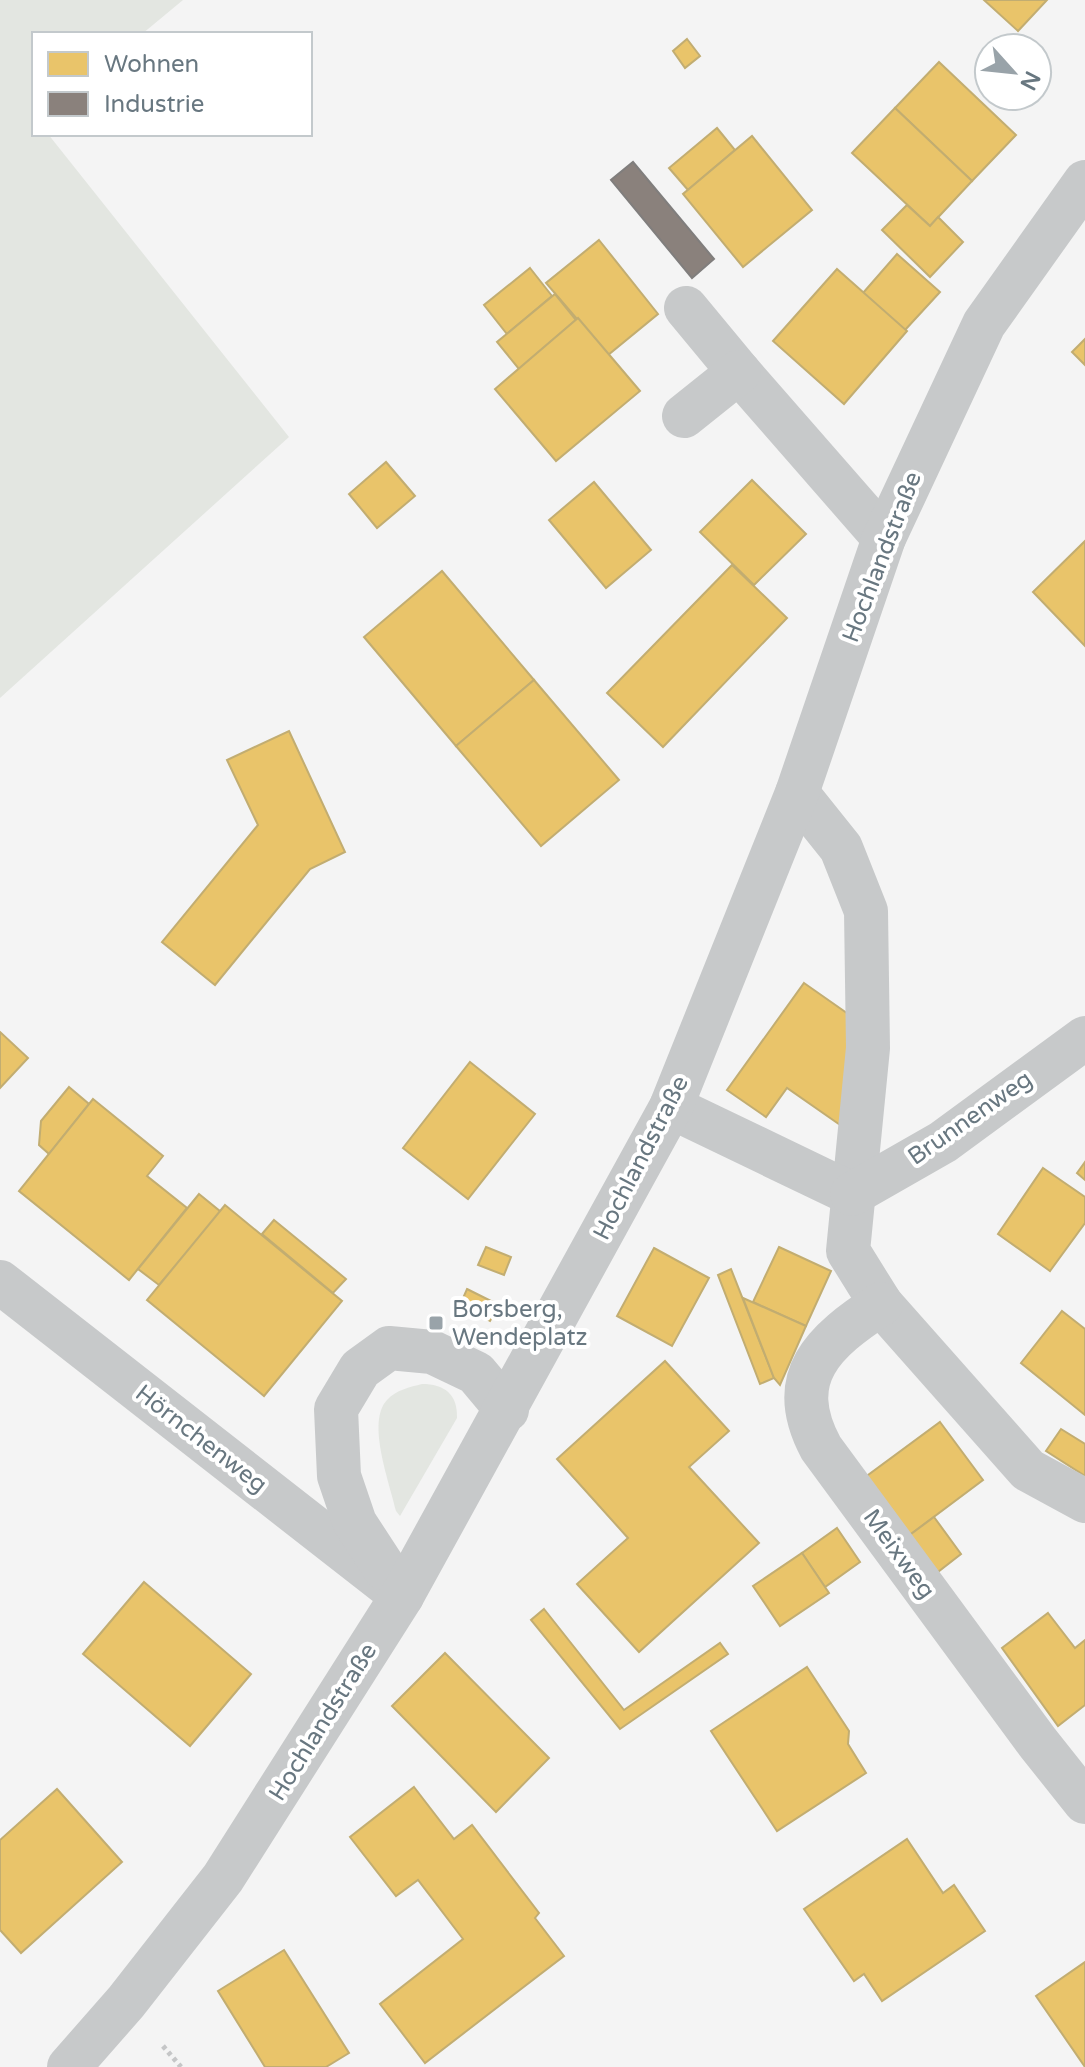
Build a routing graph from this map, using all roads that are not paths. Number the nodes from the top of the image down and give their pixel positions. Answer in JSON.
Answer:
{"nodes":[{"id":1,"x":1085,"y":182,"type":"edge"},
{"id":2,"x":686,"y":308,"type":"dead end"},
{"id":3,"x":739,"y":372,"type":"junction"},
{"id":4,"x":684,"y":416,"type":"dead end"},
{"id":5,"x":884,"y":538,"type":"junction"},
{"id":6,"x":797,"y":793,"type":"junction"},
{"id":7,"x":1085,"y":1038,"type":"edge"},
{"id":8,"x":671,"y":1107,"type":"junction"},
{"id":9,"x":852,"y":1194,"type":"junction"},
{"id":10,"x":0,"y":1282,"type":"edge"},
{"id":11,"x":881,"y":1304,"type":"junction"},
{"id":12,"x":507,"y":1410,"type":"junction"},
{"id":13,"x":1085,"y":1501,"type":"edge"},
{"id":14,"x":402,"y":1596,"type":"junction"},
{"id":15,"x":1085,"y":1802,"type":"edge"},
{"id":16,"x":69,"y":2067,"type":"edge"}],
"edges":[{"from":1,"to":5,"type":"street","name":"Hochlandstraße"},
{"from":2,"to":3,"type":"street"},
{"from":3,"to":4,"type":"street"},
{"from":3,"to":5,"type":"street"},
{"from":5,"to":6,"type":"street","name":"Hochlandstraße"},
{"from":6,"to":8,"type":"street","name":"Hochlandstraße"},
{"from":6,"to":9,"type":"street"},
{"from":7,"to":9,"type":"street","name":"Brunnenweg"},
{"from":8,"to":9,"type":"street"},
{"from":8,"to":12,"type":"street","name":"Hochlandstraße"},
{"from":9,"to":11,"type":"street"},
{"from":10,"to":14,"type":"street","name":"Hörnchenweg"},
{"from":11,"to":13,"type":"street"},
{"from":11,"to":15,"type":"street","name":"Meixweg"},
{"from":12,"to":14,"type":"street","name":"Hochlandstraße"},
{"from":12,"to":14,"type":"street"},
{"from":14,"to":16,"type":"street","name":"Hochlandstraße"}]}
